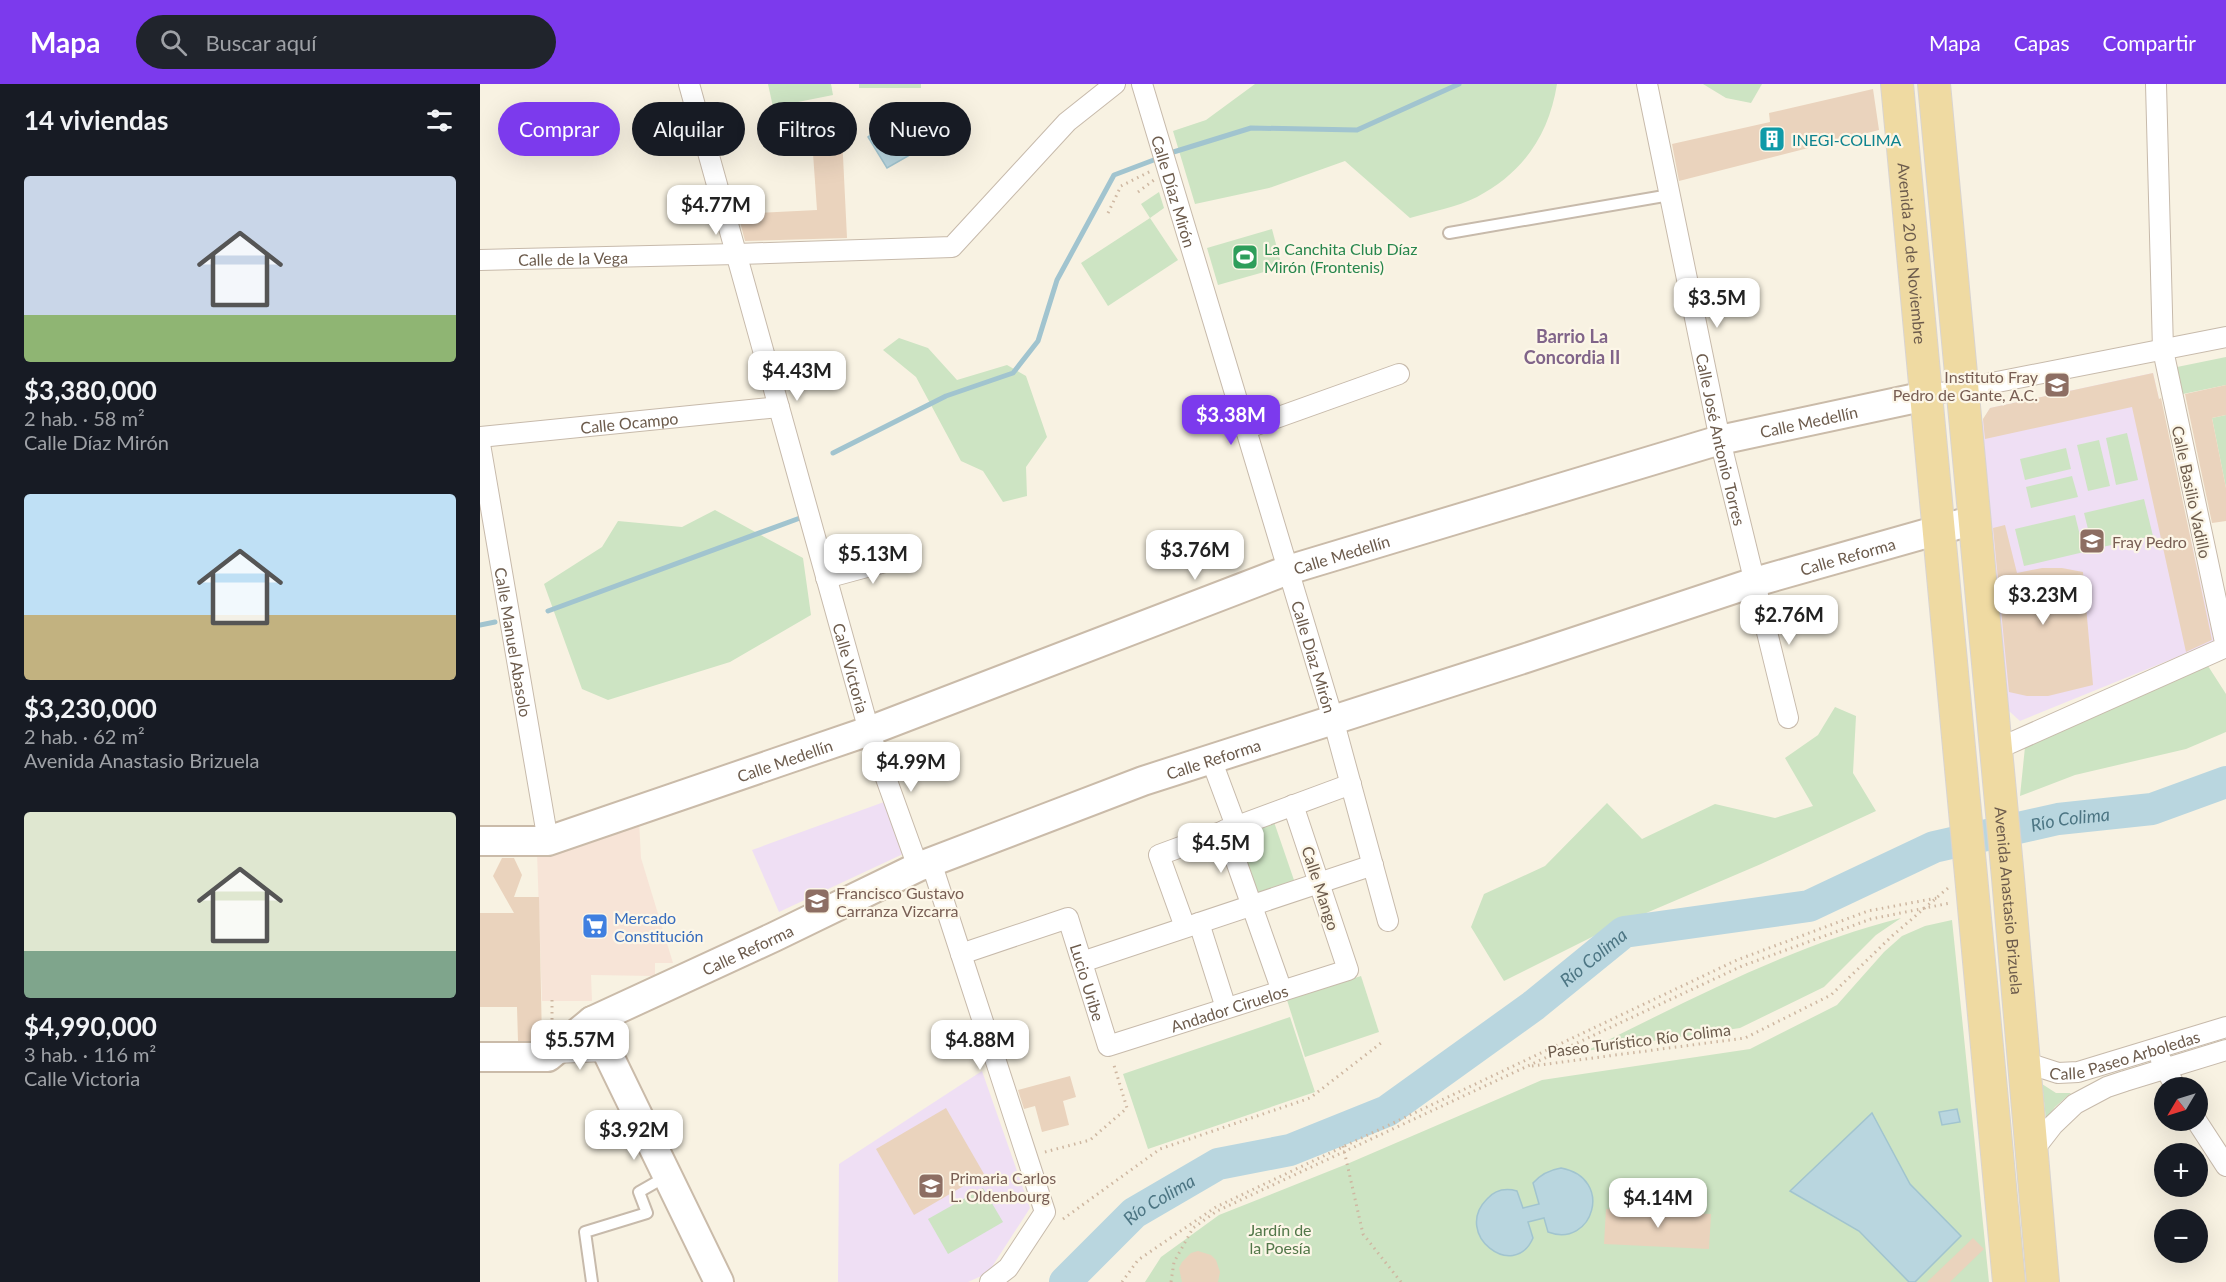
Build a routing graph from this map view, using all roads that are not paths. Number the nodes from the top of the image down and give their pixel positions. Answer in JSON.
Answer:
{"nodes":[{"id":1,"x":689,"y":84,"type":"edge"},
{"id":2,"x":1115,"y":84,"type":"edge"},
{"id":3,"x":1142,"y":84,"type":"edge"},
{"id":4,"x":1647,"y":84,"type":"edge"},
{"id":5,"x":1897,"y":84,"type":"edge"},
{"id":6,"x":1934,"y":84,"type":"edge"},
{"id":7,"x":2156,"y":84,"type":"edge"},
{"id":8,"x":1670,"y":195,"type":"junction"},
{"id":9,"x":1449,"y":233,"type":"dead end"},
{"id":10,"x":736,"y":254,"type":"junction"},
{"id":11,"x":480,"y":260,"type":"edge"},
{"id":12,"x":2226,"y":337,"type":"edge"},
{"id":13,"x":2163,"y":350,"type":"junction"},
{"id":14,"x":1399,"y":374,"type":"dead end"},
{"id":15,"x":1962,"y":391,"type":"junction"},
{"id":16,"x":1926,"y":396,"type":"junction"},
{"id":17,"x":779,"y":407,"type":"junction"},
{"id":18,"x":1245,"y":429,"type":"junction"},
{"id":19,"x":480,"y":437,"type":"edge"},
{"id":20,"x":1720,"y":440,"type":"junction"},
{"id":21,"x":480,"y":444,"type":"edge"},
{"id":22,"x":1974,"y":520,"type":"junction"},
{"id":23,"x":1939,"y":530,"type":"junction"},
{"id":24,"x":911,"y":555,"type":"dead end"},
{"id":25,"x":1288,"y":570,"type":"junction"},
{"id":26,"x":826,"y":578,"type":"junction"},
{"id":27,"x":1755,"y":582,"type":"junction"},
{"id":28,"x":1788,"y":718,"type":"dead end"},
{"id":29,"x":1333,"y":719,"type":"junction"},
{"id":30,"x":869,"y":731,"type":"junction"},
{"id":31,"x":1211,"y":759,"type":"junction"},
{"id":32,"x":1996,"y":759,"type":"junction"},
{"id":33,"x":1351,"y":784,"type":"junction"},
{"id":34,"x":1293,"y":806,"type":"junction"},
{"id":35,"x":1231,"y":828,"type":"junction"},
{"id":36,"x":480,"y":841,"type":"edge"},
{"id":37,"x":548,"y":841,"type":"junction"},
{"id":38,"x":924,"y":865,"type":"junction"},
{"id":39,"x":1373,"y":865,"type":"junction"},
{"id":40,"x":1319,"y":883,"type":"junction"},
{"id":41,"x":1252,"y":905,"type":"junction"},
{"id":42,"x":1388,"y":921,"type":"dead end"},
{"id":43,"x":1192,"y":925,"type":"junction"},
{"id":44,"x":961,"y":954,"type":"junction"},
{"id":45,"x":1082,"y":962,"type":"junction"},
{"id":46,"x":1348,"y":970,"type":"joint"},
{"id":47,"x":1282,"y":991,"type":"junction"},
{"id":48,"x":1226,"y":1008,"type":"junction"},
{"id":49,"x":592,"y":1021,"type":"junction"},
{"id":50,"x":2226,"y":1026,"type":"edge"},
{"id":51,"x":1108,"y":1046,"type":"joint"},
{"id":52,"x":2155,"y":1049,"type":"junction"},
{"id":53,"x":2226,"y":1050,"type":"edge"},
{"id":54,"x":607,"y":1051,"type":"junction"},
{"id":55,"x":553,"y":1053,"type":"junction"},
{"id":56,"x":480,"y":1057,"type":"edge"},
{"id":57,"x":2024,"y":1062,"type":"junction"},
{"id":58,"x":2166,"y":1069,"type":"junction"},
{"id":59,"x":2170,"y":1077,"type":"edge"},
{"id":60,"x":2203,"y":1131,"type":"edge"},
{"id":61,"x":2032,"y":1152,"type":"junction"},
{"id":62,"x":2226,"y":1166,"type":"edge"},
{"id":63,"x":667,"y":1176,"type":"junction"},
{"id":64,"x":592,"y":1282,"type":"edge"},
{"id":65,"x":719,"y":1282,"type":"edge"},
{"id":66,"x":990,"y":1282,"type":"edge"},
{"id":67,"x":2009,"y":1282,"type":"edge"},
{"id":68,"x":2043,"y":1282,"type":"edge"}],
"edges":[{"from":1,"to":10,"type":"street","name":"Calle Victoria"},
{"from":2,"to":10,"type":"street","name":"Calle de la Vega"},
{"from":3,"to":18,"type":"street","name":"Calle Díaz Mirón"},
{"from":4,"to":8,"type":"street","name":"Calle José Antonio Torres"},
{"from":5,"to":16,"type":"main road","name":"Avenida 20 de Noviembre"},
{"from":6,"to":15,"type":"main road"},
{"from":7,"to":13,"type":"street","name":"Calle Basilio Vadillo"},
{"from":8,"to":9,"type":"lane"},
{"from":8,"to":20,"type":"street","name":"Calle José Antonio Torres"},
{"from":10,"to":11,"type":"street","name":"Calle de la Vega"},
{"from":10,"to":17,"type":"street","name":"Calle Victoria"},
{"from":12,"to":13,"type":"street","name":"Calle Medellín"},
{"from":13,"to":15,"type":"street","name":"Calle Medellín"},
{"from":13,"to":32,"type":"street","name":"Calle Basilio Vadillo"},
{"from":14,"to":18,"type":"street"},
{"from":15,"to":16,"type":"street","name":"Calle Medellín"},
{"from":15,"to":22,"type":"main road"},
{"from":16,"to":20,"type":"street","name":"Calle Medellín"},
{"from":16,"to":23,"type":"main road","name":"Avenida 20 de Noviembre"},
{"from":17,"to":19,"type":"street","name":"Calle Ocampo"},
{"from":17,"to":26,"type":"street","name":"Calle Victoria"},
{"from":18,"to":25,"type":"street","name":"Calle Díaz Mirón"},
{"from":20,"to":25,"type":"street","name":"Calle Medellín"},
{"from":20,"to":27,"type":"street","name":"Calle José Antonio Torres"},
{"from":21,"to":37,"type":"street","name":"Calle Manuel Abasolo"},
{"from":22,"to":23,"type":"street","name":"Calle Reforma"},
{"from":22,"to":32,"type":"main road","name":"Avenida Anastasio Brizuela"},
{"from":23,"to":27,"type":"street","name":"Calle Reforma"},
{"from":23,"to":67,"type":"main road"},
{"from":24,"to":26,"type":"street"},
{"from":25,"to":29,"type":"street","name":"Calle Díaz Mirón"},
{"from":25,"to":30,"type":"street","name":"Calle Medellín"},
{"from":26,"to":30,"type":"street","name":"Calle Victoria"},
{"from":27,"to":28,"type":"street","name":"Calle José Antonio Torres"},
{"from":27,"to":29,"type":"street","name":"Calle Reforma"},
{"from":29,"to":31,"type":"street","name":"Calle Reforma"},
{"from":29,"to":33,"type":"street","name":"Calle Díaz Mirón"},
{"from":30,"to":37,"type":"street","name":"Calle Medellín"},
{"from":30,"to":38,"type":"street","name":"Calle Victoria"},
{"from":31,"to":35,"type":"street"},
{"from":31,"to":38,"type":"street","name":"Calle Reforma"},
{"from":32,"to":57,"type":"main road","name":"Avenida Anastasio Brizuela"},
{"from":33,"to":34,"type":"street"},
{"from":33,"to":39,"type":"street","name":"Calle Díaz Mirón"},
{"from":34,"to":35,"type":"street"},
{"from":34,"to":40,"type":"street","name":"Calle Mango"},
{"from":35,"to":41,"type":"street"},
{"from":35,"to":43,"type":"street"},
{"from":36,"to":37,"type":"street","name":"Calle Medellín"},
{"from":38,"to":44,"type":"street","name":"Calle Victoria"},
{"from":38,"to":49,"type":"street","name":"Calle Reforma"},
{"from":39,"to":40,"type":"street"},
{"from":39,"to":42,"type":"street","name":"Calle Díaz Mirón"},
{"from":40,"to":41,"type":"street"},
{"from":40,"to":46,"type":"street","name":"Calle Mango"},
{"from":41,"to":43,"type":"street"},
{"from":41,"to":47,"type":"street"},
{"from":43,"to":45,"type":"street"},
{"from":43,"to":48,"type":"street"},
{"from":44,"to":45,"type":"street","name":"Lucio Uribe"},
{"from":44,"to":66,"type":"street","name":"Calle Victoria"},
{"from":45,"to":51,"type":"street","name":"Lucio Uribe"},
{"from":46,"to":47,"type":"street","name":"Andador Ciruelos"},
{"from":47,"to":48,"type":"street","name":"Andador Ciruelos"},
{"from":48,"to":51,"type":"street","name":"Andador Ciruelos"},
{"from":49,"to":54,"type":"street"},
{"from":49,"to":55,"type":"street","name":"Calle Reforma"},
{"from":50,"to":52,"type":"street","name":"Calle Paseo Arboledas"},
{"from":52,"to":57,"type":"street","name":"Calle Paseo Arboledas"},
{"from":52,"to":58,"type":"street"},
{"from":53,"to":58,"type":"street","name":"Calle Paseo Arboledas"},
{"from":54,"to":55,"type":"street"},
{"from":54,"to":63,"type":"street"},
{"from":55,"to":56,"type":"street"},
{"from":57,"to":61,"type":"main road","name":"Avenida Anastasio Brizuela"},
{"from":58,"to":59,"type":"street"},
{"from":58,"to":61,"type":"street","name":"Calle Paseo Arboledas"},
{"from":60,"to":62,"type":"street"},
{"from":61,"to":68,"type":"main road","name":"Avenida Anastasio Brizuela"},
{"from":63,"to":64,"type":"lane"},
{"from":63,"to":65,"type":"street"}]}
